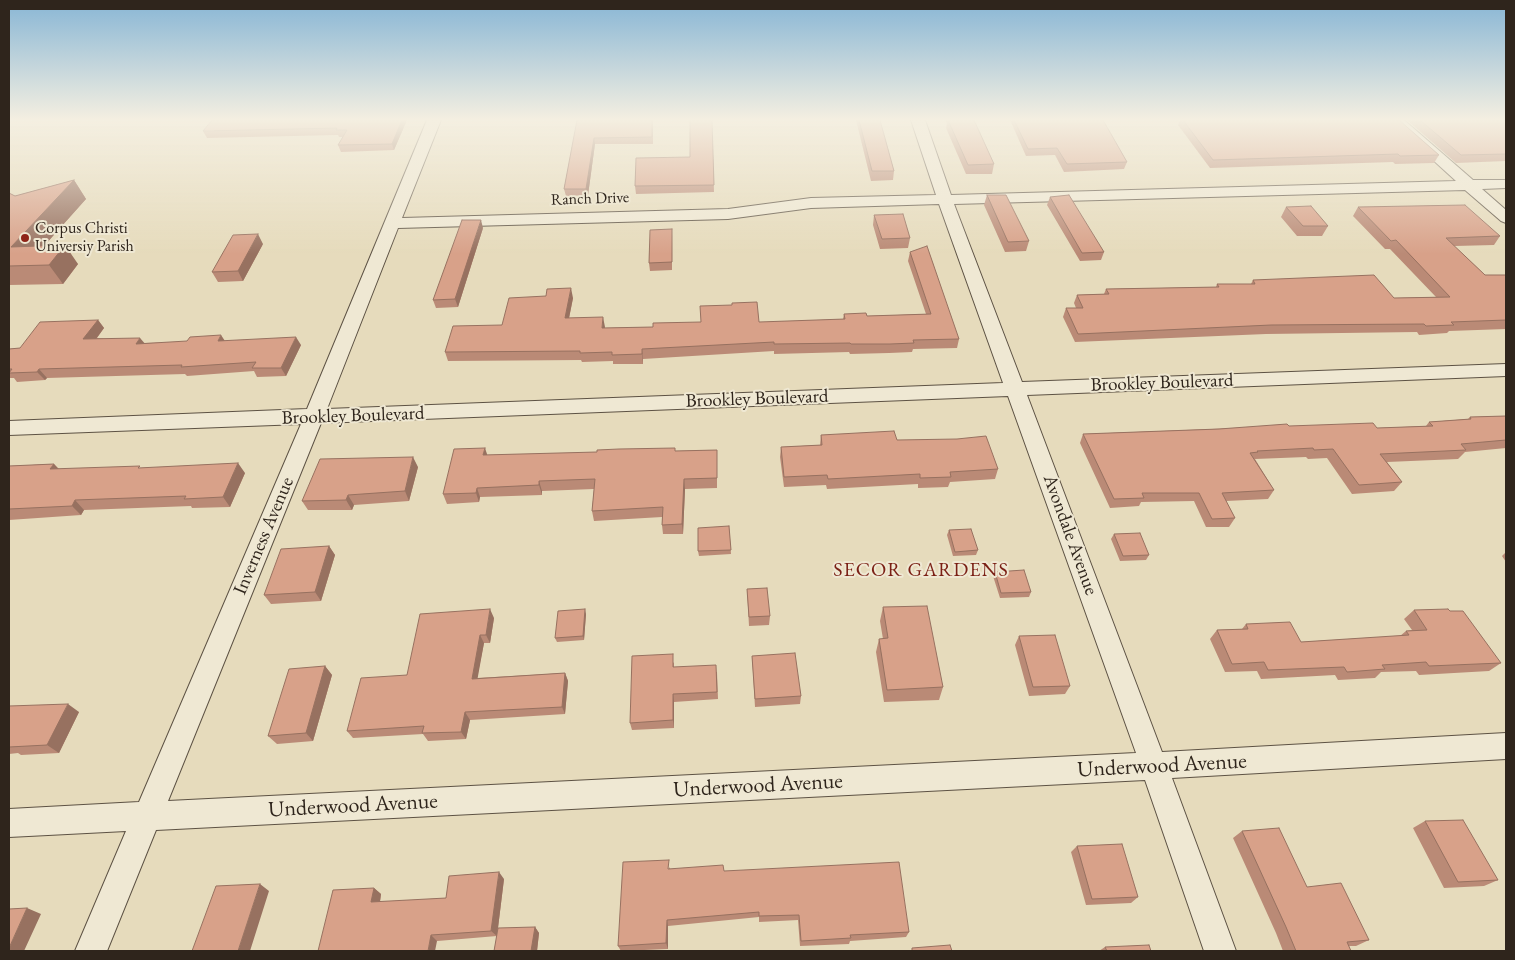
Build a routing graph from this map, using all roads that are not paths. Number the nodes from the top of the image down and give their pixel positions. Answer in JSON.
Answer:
{"nodes":[{"id":1,"x":417,"y":165,"type":"edge"},
{"id":2,"x":933,"y":165,"type":"edge"},
{"id":3,"x":1446,"y":165,"type":"edge"},
{"id":4,"x":1506,"y":184,"type":"edge"},
{"id":5,"x":1469,"y":185,"type":"junction"},
{"id":6,"x":945,"y":200,"type":"junction"},
{"id":7,"x":1506,"y":218,"type":"edge"},
{"id":8,"x":394,"y":223,"type":"junction"},
{"id":9,"x":1506,"y":370,"type":"edge"},
{"id":10,"x":1016,"y":388,"type":"junction"},
{"id":11,"x":314,"y":418,"type":"junction"},
{"id":12,"x":9,"y":428,"type":"edge"},
{"id":13,"x":1506,"y":746,"type":"edge"},
{"id":14,"x":1154,"y":766,"type":"junction"},
{"id":15,"x":148,"y":816,"type":"junction"},
{"id":16,"x":9,"y":823,"type":"edge"},
{"id":17,"x":91,"y":951,"type":"edge"},
{"id":18,"x":1220,"y":951,"type":"edge"}],
"edges":[{"from":1,"to":8,"type":"street","name":"Inverness Avenue"},
{"from":2,"to":6,"type":"street","name":"Avondale Avenue"},
{"from":3,"to":5,"type":"street"},
{"from":4,"to":5,"type":"street","name":"Ranch Drive"},
{"from":5,"to":6,"type":"street","name":"Ranch Drive"},
{"from":5,"to":7,"type":"street"},
{"from":6,"to":8,"type":"street","name":"Ranch Drive"},
{"from":6,"to":10,"type":"street","name":"Avondale Avenue"},
{"from":8,"to":11,"type":"street","name":"Inverness Avenue"},
{"from":9,"to":10,"type":"street","name":"Brookley Boulevard"},
{"from":10,"to":11,"type":"street","name":"Brookley Boulevard"},
{"from":10,"to":14,"type":"street","name":"Avondale Avenue"},
{"from":11,"to":12,"type":"street","name":"Brookley Boulevard"},
{"from":11,"to":15,"type":"street","name":"Inverness Avenue"},
{"from":13,"to":14,"type":"street","name":"Underwood Avenue"},
{"from":14,"to":15,"type":"street","name":"Underwood Avenue"},
{"from":14,"to":18,"type":"street","name":"Avondale Avenue"},
{"from":15,"to":16,"type":"street","name":"Underwood Avenue"},
{"from":15,"to":17,"type":"street","name":"Inverness Avenue"}]}
